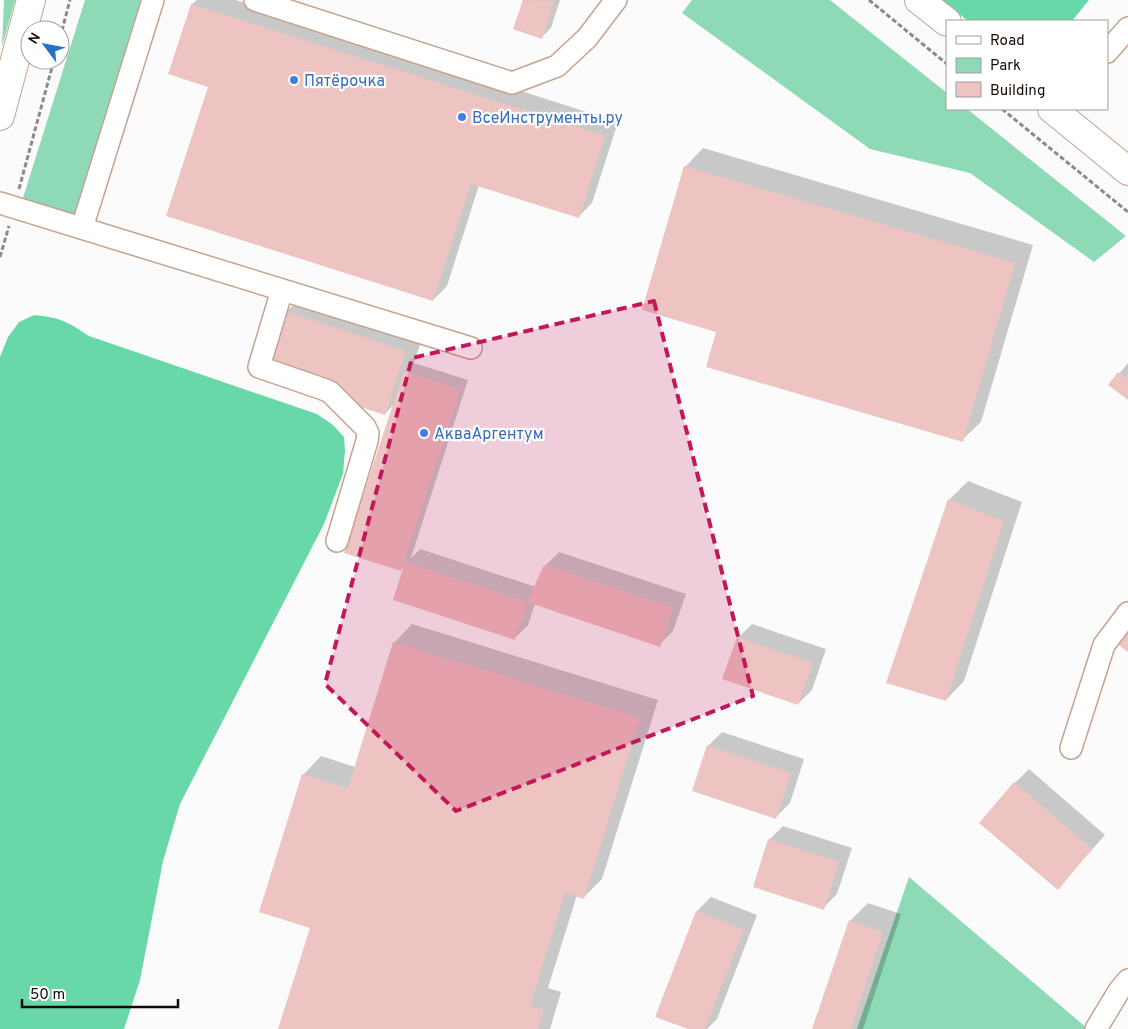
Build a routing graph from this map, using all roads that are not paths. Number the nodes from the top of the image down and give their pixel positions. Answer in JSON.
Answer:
{"nodes":[{"id":1,"x":31,"y":0,"type":"edge"},
{"id":2,"x":153,"y":0,"type":"edge"},
{"id":3,"x":255,"y":0,"type":"edge"},
{"id":4,"x":616,"y":0,"type":"edge"},
{"id":5,"x":920,"y":0,"type":"edge"},
{"id":6,"x":946,"y":21,"type":"edge"},
{"id":7,"x":1128,"y":28,"type":"edge"},
{"id":8,"x":1108,"y":51,"type":"edge"},
{"id":9,"x":1056,"y":110,"type":"edge"},
{"id":10,"x":0,"y":116,"type":"edge"},
{"id":11,"x":1128,"y":171,"type":"edge"},
{"id":12,"x":7,"y":205,"type":"edge"},
{"id":13,"x":82,"y":228,"type":"junction"},
{"id":14,"x":282,"y":290,"type":"junction"},
{"id":15,"x":471,"y":348,"type":"dead end"},
{"id":16,"x":337,"y":541,"type":"dead end"},
{"id":17,"x":1128,"y":613,"type":"edge"},
{"id":18,"x":1071,"y":748,"type":"dead end"},
{"id":19,"x":1128,"y":980,"type":"edge"},
{"id":20,"x":1096,"y":1029,"type":"edge"}],
"edges":[{"from":1,"to":10,"type":"main road"},
{"from":2,"to":13,"type":"lane"},
{"from":3,"to":4,"type":"lane"},
{"from":5,"to":6,"type":"main road"},
{"from":7,"to":8,"type":"lane"},
{"from":9,"to":11,"type":"main road"},
{"from":12,"to":13,"type":"lane"},
{"from":13,"to":14,"type":"lane"},
{"from":14,"to":15,"type":"lane"},
{"from":14,"to":16,"type":"lane"},
{"from":17,"to":18,"type":"lane"},
{"from":19,"to":20,"type":"lane"}]}
